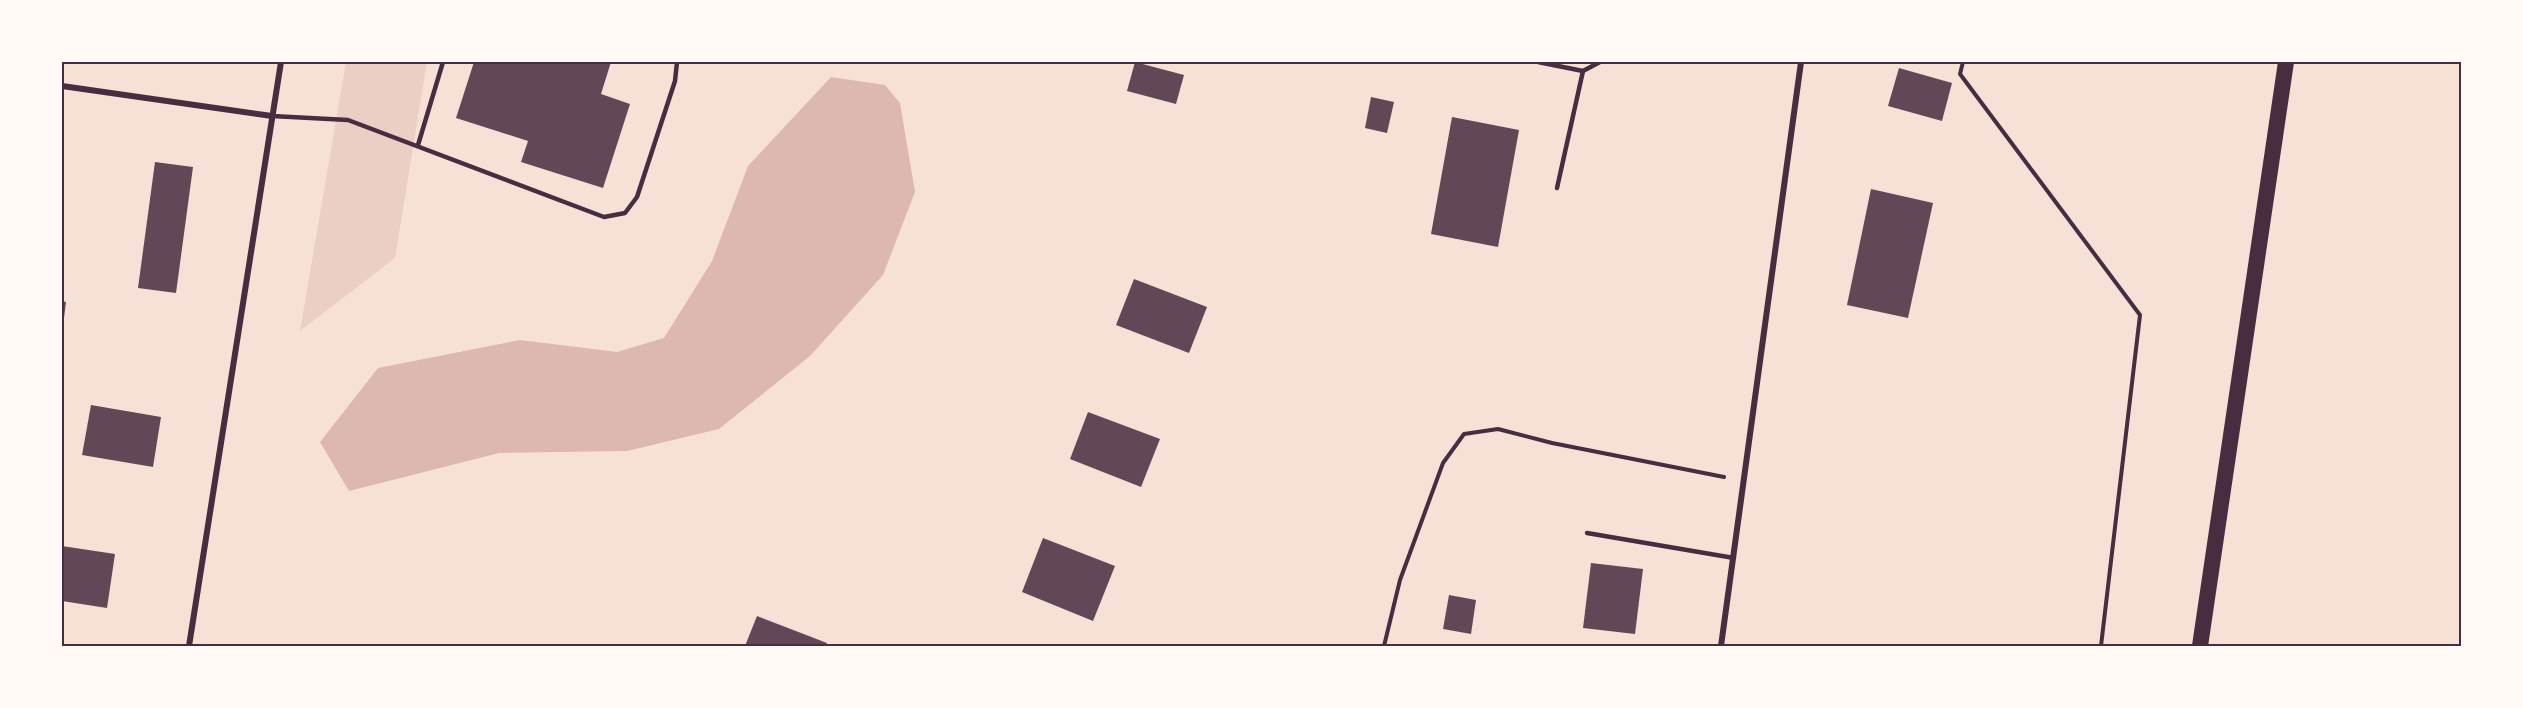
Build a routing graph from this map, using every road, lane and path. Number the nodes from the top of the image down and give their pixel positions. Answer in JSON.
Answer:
{"nodes":[{"id":1,"x":281,"y":62,"type":"edge"},
{"id":2,"x":443,"y":62,"type":"edge"},
{"id":3,"x":677,"y":62,"type":"edge"},
{"id":4,"x":1538,"y":62,"type":"edge"},
{"id":5,"x":1600,"y":62,"type":"edge"},
{"id":6,"x":1801,"y":62,"type":"edge"},
{"id":7,"x":1963,"y":62,"type":"edge"},
{"id":8,"x":2286,"y":62,"type":"edge"},
{"id":9,"x":1583,"y":71,"type":"junction"},
{"id":10,"x":62,"y":86,"type":"edge"},
{"id":11,"x":272,"y":116,"type":"junction"},
{"id":12,"x":418,"y":145,"type":"junction"},
{"id":13,"x":1557,"y":188,"type":"dead end"},
{"id":14,"x":1745,"y":481,"type":"junction"},
{"id":15,"x":1587,"y":533,"type":"dead end"},
{"id":16,"x":1734,"y":558,"type":"junction"},
{"id":17,"x":189,"y":646,"type":"edge"},
{"id":18,"x":1384,"y":646,"type":"edge"},
{"id":19,"x":1721,"y":646,"type":"edge"},
{"id":20,"x":2101,"y":646,"type":"edge"},
{"id":21,"x":2200,"y":646,"type":"edge"}],
"edges":[{"from":1,"to":11,"type":"street"},
{"from":2,"to":12,"type":"lane"},
{"from":3,"to":12,"type":"lane"},
{"from":4,"to":9,"type":"lane"},
{"from":5,"to":9,"type":"lane"},
{"from":6,"to":14,"type":"street"},
{"from":7,"to":20,"type":"path"},
{"from":8,"to":21,"type":"highway"},
{"from":9,"to":13,"type":"lane"},
{"from":10,"to":11,"type":"street"},
{"from":11,"to":12,"type":"lane"},
{"from":11,"to":17,"type":"street"},
{"from":14,"to":16,"type":"street"},
{"from":14,"to":18,"type":"path"},
{"from":15,"to":16,"type":"lane"},
{"from":16,"to":19,"type":"street"}]}
